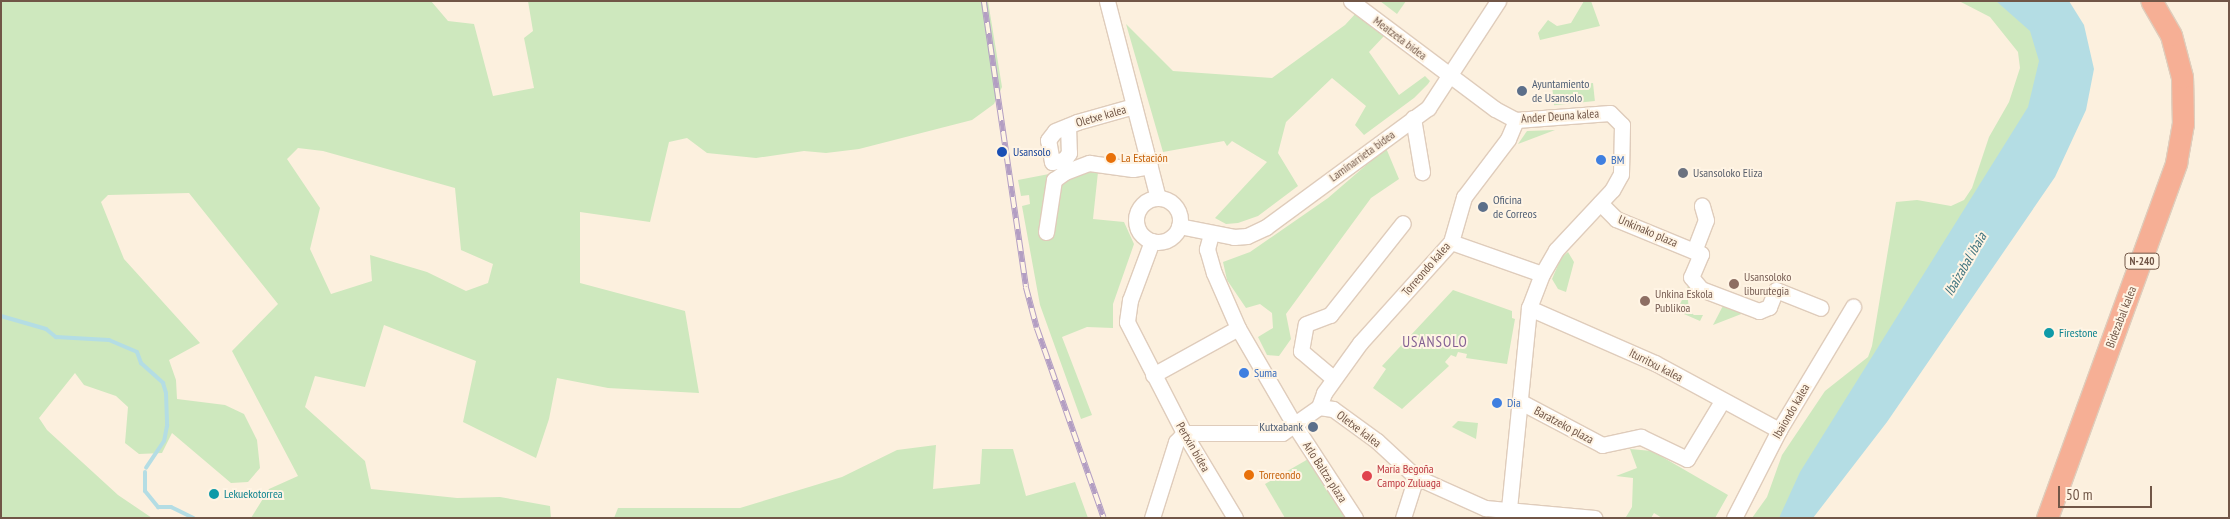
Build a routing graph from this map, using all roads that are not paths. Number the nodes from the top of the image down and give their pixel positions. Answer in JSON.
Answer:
{"nodes":[{"id":1,"x":1107,"y":1,"type":"edge"},
{"id":2,"x":1351,"y":1,"type":"edge"},
{"id":3,"x":1498,"y":1,"type":"edge"},
{"id":4,"x":2151,"y":1,"type":"edge"},
{"id":5,"x":1448,"y":74,"type":"junction"},
{"id":6,"x":1134,"y":106,"type":"junction"},
{"id":7,"x":1412,"y":118,"type":"junction"},
{"id":8,"x":1516,"y":120,"type":"junction"},
{"id":9,"x":1068,"y":126,"type":"dead end"},
{"id":10,"x":1150,"y":166,"type":"junction"},
{"id":11,"x":1422,"y":172,"type":"dead end"},
{"id":12,"x":1158,"y":198,"type":"junction"},
{"id":13,"x":1600,"y":203,"type":"junction"},
{"id":14,"x":1702,"y":206,"type":"dead end"},
{"id":15,"x":1403,"y":223,"type":"dead end"},
{"id":16,"x":1179,"y":226,"type":"junction"},
{"id":17,"x":1046,"y":232,"type":"dead end"},
{"id":18,"x":1211,"y":234,"type":"junction"},
{"id":19,"x":1152,"y":241,"type":"junction"},
{"id":20,"x":1451,"y":242,"type":"junction"},
{"id":21,"x":1697,"y":252,"type":"junction"},
{"id":22,"x":1542,"y":274,"type":"junction"},
{"id":23,"x":1853,"y":307,"type":"dead end"},
{"id":24,"x":1529,"y":308,"type":"junction"},
{"id":25,"x":1821,"y":308,"type":"dead end"},
{"id":26,"x":1238,"y":328,"type":"junction"},
{"id":27,"x":1153,"y":375,"type":"junction"},
{"id":28,"x":1333,"y":378,"type":"junction"},
{"id":29,"x":1519,"y":401,"type":"junction"},
{"id":30,"x":1722,"y":401,"type":"junction"},
{"id":31,"x":1319,"y":407,"type":"junction"},
{"id":32,"x":1295,"y":426,"type":"junction"},
{"id":33,"x":1779,"y":430,"type":"junction"},
{"id":34,"x":1180,"y":437,"type":"junction"},
{"id":35,"x":1416,"y":477,"type":"junction"},
{"id":36,"x":1156,"y":514,"type":"edge"},
{"id":37,"x":1508,"y":514,"type":"edge"},
{"id":38,"x":1235,"y":518,"type":"edge"},
{"id":39,"x":1355,"y":518,"type":"edge"},
{"id":40,"x":1403,"y":518,"type":"edge"},
{"id":41,"x":1595,"y":518,"type":"edge"},
{"id":42,"x":1734,"y":518,"type":"edge"},
{"id":43,"x":2047,"y":518,"type":"edge"}],
"edges":[{"from":1,"to":6,"type":"street"},
{"from":2,"to":5,"type":"street","name":"Meatzeta bidea"},
{"from":3,"to":5,"type":"street","name":"Laminarrieta bidea"},
{"from":4,"to":43,"type":"highway","name":"Bidezabal kalea","number":"N-240"},
{"from":5,"to":7,"type":"street","name":"Laminarrieta bidea"},
{"from":5,"to":8,"type":"street","name":"Ander Deuna kalea"},
{"from":6,"to":9,"type":"street","name":"Oletxe kalea"},
{"from":6,"to":10,"type":"street"},
{"from":7,"to":11,"type":"street"},
{"from":7,"to":18,"type":"street","name":"Laminarrieta bidea"},
{"from":8,"to":13,"type":"street","name":"Ander Deuna kalea"},
{"from":8,"to":20,"type":"street","name":"Torreondo kalea"},
{"from":10,"to":12,"type":"street"},
{"from":10,"to":17,"type":"street"},
{"from":12,"to":16,"type":"street"},
{"from":12,"to":19,"type":"street"},
{"from":13,"to":21,"type":"street","name":"Unkinako plaza"},
{"from":13,"to":22,"type":"street","name":"Ander Deuna kalea"},
{"from":14,"to":21,"type":"street"},
{"from":15,"to":28,"type":"street"},
{"from":16,"to":18,"type":"street","name":"Laminarrieta bidea"},
{"from":16,"to":19,"type":"street"},
{"from":18,"to":26,"type":"street"},
{"from":19,"to":27,"type":"street","name":"Pertxin bidea"},
{"from":20,"to":22,"type":"street"},
{"from":20,"to":28,"type":"street","name":"Torreondo kalea"},
{"from":21,"to":25,"type":"street"},
{"from":22,"to":24,"type":"street","name":"Ander Deuna kalea"},
{"from":23,"to":33,"type":"street","name":"Ibaiondo kalea"},
{"from":24,"to":29,"type":"street","name":"Ander Deuna kalea"},
{"from":24,"to":30,"type":"street","name":"Iturritxu kalea"},
{"from":26,"to":27,"type":"street"},
{"from":26,"to":32,"type":"street"},
{"from":27,"to":34,"type":"street","name":"Pertxin bidea"},
{"from":28,"to":31,"type":"street","name":"Torreondo kalea"},
{"from":29,"to":30,"type":"street","name":"Baratzeko plaza"},
{"from":29,"to":37,"type":"street","name":"Ander Deuna kalea"},
{"from":30,"to":33,"type":"street","name":"Iturritxu kalea"},
{"from":31,"to":32,"type":"street"},
{"from":31,"to":35,"type":"street","name":"Oletxe kalea"},
{"from":32,"to":34,"type":"street"},
{"from":32,"to":39,"type":"street","name":"Arlo Baltza plaza"},
{"from":33,"to":42,"type":"street","name":"Ibaiondo kalea"},
{"from":34,"to":36,"type":"street"},
{"from":34,"to":38,"type":"street","name":"Pertxin bidea"},
{"from":35,"to":37,"type":"street","name":"Oletxe kalea"},
{"from":35,"to":40,"type":"street"},
{"from":37,"to":41,"type":"street","name":"Oletxe kalea"}]}
